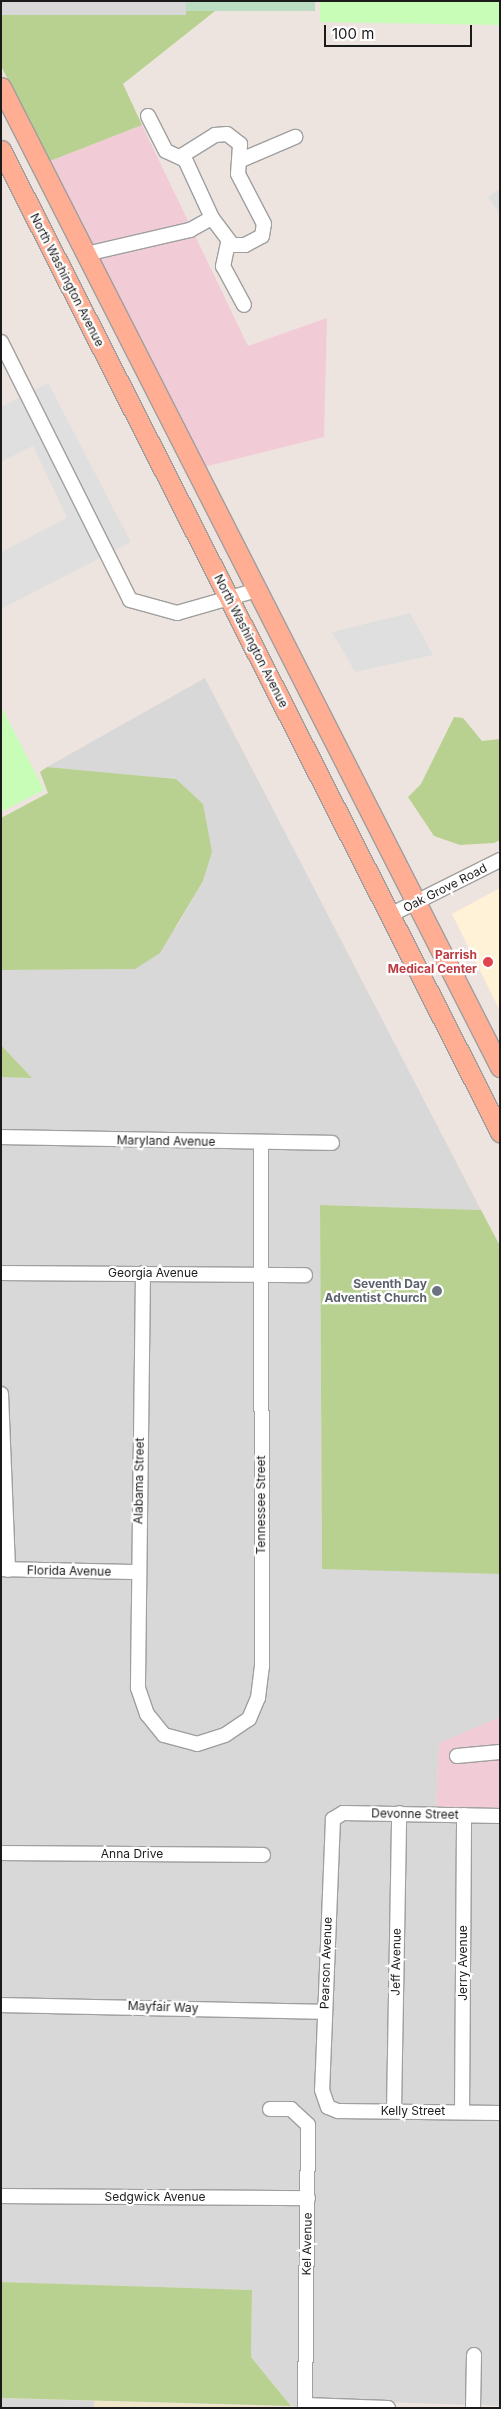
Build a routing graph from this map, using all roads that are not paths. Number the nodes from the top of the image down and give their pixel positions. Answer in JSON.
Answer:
{"nodes":[{"id":1,"x":1,"y":87,"type":"edge"},
{"id":2,"x":6,"y":106,"type":"edge"},
{"id":3,"x":148,"y":116,"type":"dead end"},
{"id":4,"x":295,"y":137,"type":"dead end"},
{"id":5,"x":1,"y":150,"type":"edge"},
{"id":6,"x":183,"y":159,"type":"junction"},
{"id":7,"x":240,"y":160,"type":"junction"},
{"id":8,"x":212,"y":218,"type":"junction"},
{"id":9,"x":228,"y":243,"type":"junction"},
{"id":10,"x":86,"y":254,"type":"junction"},
{"id":11,"x":244,"y":304,"type":"dead end"},
{"id":12,"x":1,"y":342,"type":"edge"},
{"id":13,"x":257,"y":590,"type":"junction"},
{"id":14,"x":228,"y":598,"type":"junction"},
{"id":15,"x":500,"y":860,"type":"edge"},
{"id":16,"x":415,"y":902,"type":"junction"},
{"id":17,"x":390,"y":915,"type":"junction"},
{"id":18,"x":500,"y":1067,"type":"edge"},
{"id":19,"x":500,"y":1132,"type":"edge"},
{"id":20,"x":1,"y":1137,"type":"edge"},
{"id":21,"x":261,"y":1142,"type":"junction"},
{"id":22,"x":332,"y":1143,"type":"dead end"},
{"id":23,"x":1,"y":1273,"type":"edge"},
{"id":24,"x":143,"y":1273,"type":"junction"},
{"id":25,"x":259,"y":1274,"type":"junction"},
{"id":26,"x":305,"y":1275,"type":"dead end"},
{"id":27,"x":1,"y":1394,"type":"edge"},
{"id":28,"x":5,"y":1570,"type":"edge"},
{"id":29,"x":137,"y":1572,"type":"junction"},
{"id":30,"x":138,"y":1688,"type":"joint"},
{"id":31,"x":500,"y":1752,"type":"edge"},
{"id":32,"x":457,"y":1756,"type":"dead end"},
{"id":33,"x":399,"y":1812,"type":"junction"},
{"id":34,"x":464,"y":1815,"type":"junction"},
{"id":35,"x":500,"y":1816,"type":"edge"},
{"id":36,"x":332,"y":1819,"type":"joint"},
{"id":37,"x":1,"y":1853,"type":"edge"},
{"id":38,"x":263,"y":1855,"type":"dead end"},
{"id":39,"x":1,"y":2005,"type":"edge"},
{"id":40,"x":324,"y":2012,"type":"junction"},
{"id":41,"x":328,"y":2107,"type":"joint"},
{"id":42,"x":270,"y":2109,"type":"dead end"},
{"id":43,"x":394,"y":2111,"type":"junction"},
{"id":44,"x":462,"y":2112,"type":"junction"},
{"id":45,"x":500,"y":2112,"type":"edge"},
{"id":46,"x":1,"y":2196,"type":"edge"},
{"id":47,"x":308,"y":2198,"type":"junction"},
{"id":48,"x":474,"y":2355,"type":"dead end"},
{"id":49,"x":305,"y":2406,"type":"edge"},
{"id":50,"x":388,"y":2408,"type":"edge"},
{"id":51,"x":473,"y":2408,"type":"edge"}],
"edges":[{"from":1,"to":2,"type":"main road"},
{"from":2,"to":10,"type":"main road"},
{"from":3,"to":6,"type":"street"},
{"from":4,"to":7,"type":"street"},
{"from":5,"to":14,"type":"main road","name":"North Washington Avenue"},
{"from":6,"to":7,"type":"street"},
{"from":6,"to":8,"type":"street"},
{"from":7,"to":9,"type":"street"},
{"from":8,"to":9,"type":"street"},
{"from":8,"to":10,"type":"street"},
{"from":9,"to":11,"type":"street"},
{"from":10,"to":13,"type":"main road"},
{"from":12,"to":14,"type":"street"},
{"from":13,"to":14,"type":"street"},
{"from":13,"to":16,"type":"main road"},
{"from":14,"to":17,"type":"main road","name":"North Washington Avenue"},
{"from":15,"to":16,"type":"street","name":"Oak Grove Road"},
{"from":16,"to":17,"type":"street","name":"Oak Grove Road"},
{"from":16,"to":18,"type":"main road"},
{"from":17,"to":19,"type":"main road","name":"North Washington Avenue"},
{"from":20,"to":21,"type":"street","name":"Maryland Avenue"},
{"from":21,"to":22,"type":"street","name":"Maryland Avenue"},
{"from":21,"to":25,"type":"street","name":"Tennessee Street"},
{"from":23,"to":24,"type":"street","name":"Georgia Avenue"},
{"from":24,"to":25,"type":"street","name":"Georgia Avenue"},
{"from":24,"to":29,"type":"street","name":"Alabama Street"},
{"from":25,"to":26,"type":"street","name":"Georgia Avenue"},
{"from":25,"to":30,"type":"street","name":"Tennessee Street"},
{"from":27,"to":28,"type":"street"},
{"from":28,"to":29,"type":"street","name":"Florida Avenue"},
{"from":29,"to":30,"type":"street","name":"Alabama Street"},
{"from":31,"to":32,"type":"street"},
{"from":33,"to":34,"type":"street","name":"Devonne Street"},
{"from":33,"to":36,"type":"street","name":"Devonne Street"},
{"from":33,"to":43,"type":"street","name":"Jeff Avenue"},
{"from":34,"to":35,"type":"street","name":"Devonne Street"},
{"from":34,"to":44,"type":"street","name":"Jerry Avenue"},
{"from":36,"to":40,"type":"street","name":"Pearson Avenue"},
{"from":37,"to":38,"type":"street","name":"Anna Drive"},
{"from":39,"to":40,"type":"street","name":"Mayfair Way"},
{"from":40,"to":41,"type":"street","name":"Pearson Avenue"},
{"from":41,"to":43,"type":"street","name":"Kelly Street"},
{"from":42,"to":47,"type":"street","name":"Kel Avenue"},
{"from":43,"to":44,"type":"street","name":"Kelly Street"},
{"from":44,"to":45,"type":"street","name":"Kelly Street"},
{"from":46,"to":47,"type":"street","name":"Sedgwick Avenue"},
{"from":47,"to":49,"type":"street","name":"Kel Avenue"},
{"from":48,"to":51,"type":"street"},
{"from":49,"to":50,"type":"street"}]}
